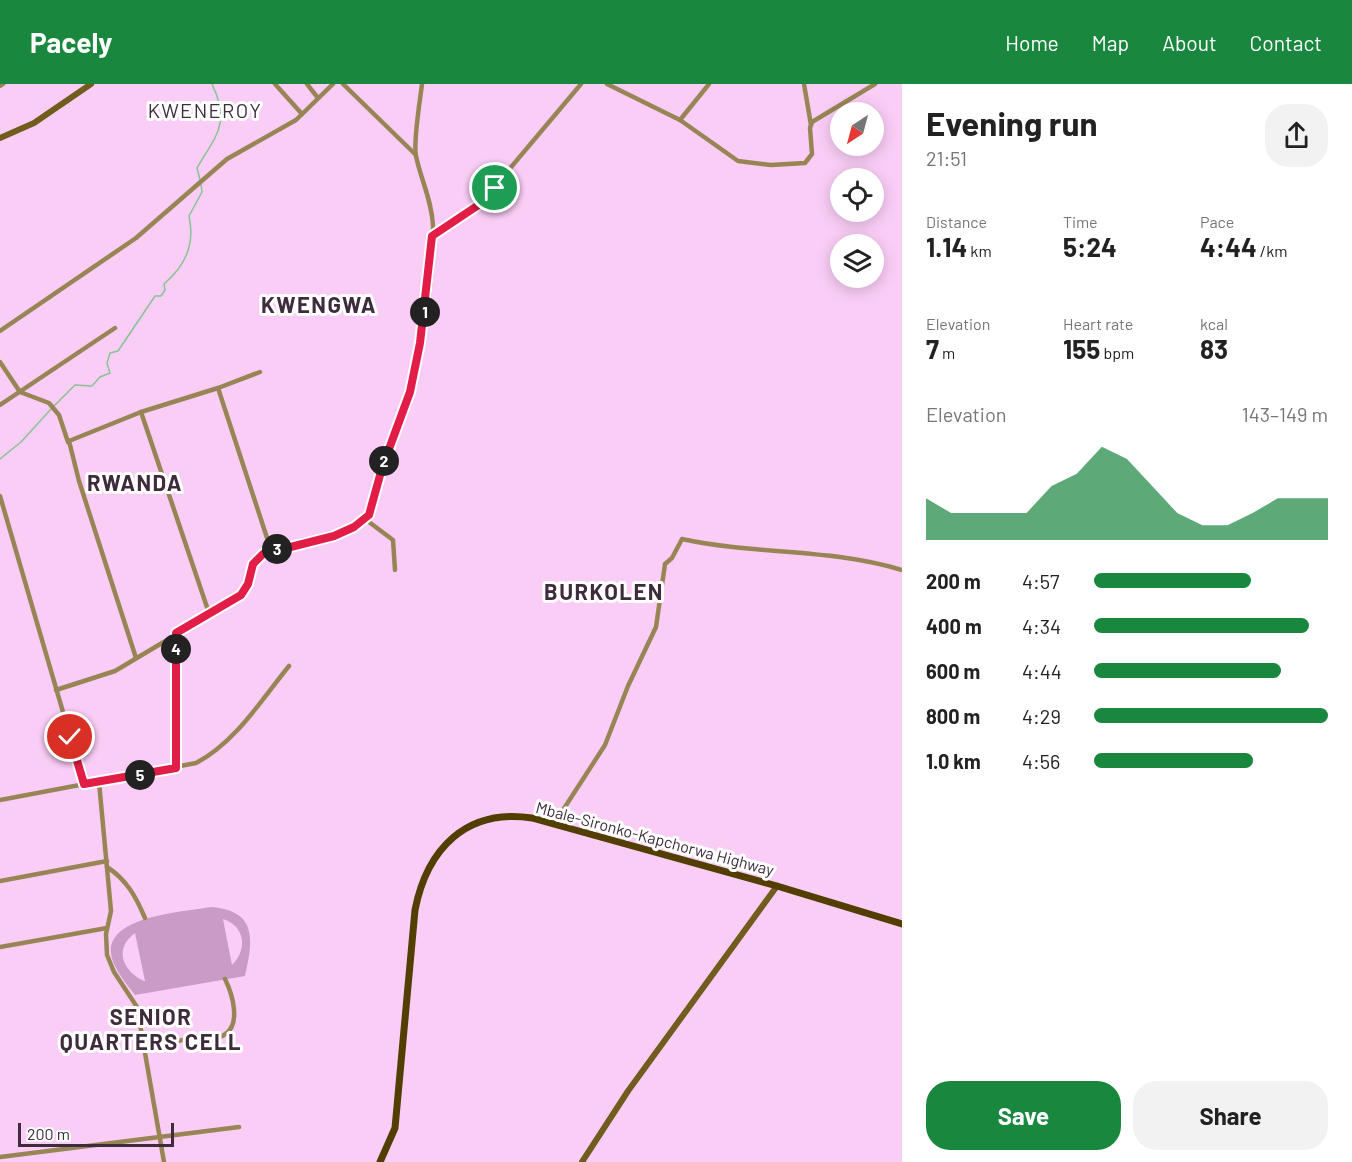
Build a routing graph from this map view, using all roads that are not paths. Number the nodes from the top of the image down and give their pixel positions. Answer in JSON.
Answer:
{"nodes":[{"id":1,"x":91,"y":84,"type":"edge"},
{"id":2,"x":275,"y":84,"type":"edge"},
{"id":3,"x":307,"y":84,"type":"edge"},
{"id":4,"x":333,"y":84,"type":"edge"},
{"id":5,"x":343,"y":84,"type":"edge"},
{"id":6,"x":422,"y":84,"type":"edge"},
{"id":7,"x":581,"y":84,"type":"edge"},
{"id":8,"x":607,"y":84,"type":"edge"},
{"id":9,"x":709,"y":84,"type":"edge"},
{"id":10,"x":804,"y":84,"type":"edge"},
{"id":11,"x":874,"y":84,"type":"edge"},
{"id":12,"x":318,"y":98,"type":"junction"},
{"id":13,"x":303,"y":114,"type":"junction"},
{"id":14,"x":680,"y":120,"type":"junction"},
{"id":15,"x":811,"y":125,"type":"junction"},
{"id":16,"x":0,"y":138,"type":"edge"},
{"id":17,"x":415,"y":154,"type":"junction"},
{"id":18,"x":432,"y":236,"type":"junction"},
{"id":19,"x":115,"y":328,"type":"dead end"},
{"id":20,"x":0,"y":332,"type":"edge"},
{"id":21,"x":0,"y":362,"type":"edge"},
{"id":22,"x":260,"y":372,"type":"dead end"},
{"id":23,"x":218,"y":388,"type":"junction"},
{"id":24,"x":20,"y":392,"type":"junction"},
{"id":25,"x":0,"y":405,"type":"edge"},
{"id":26,"x":141,"y":412,"type":"junction"},
{"id":27,"x":69,"y":442,"type":"junction"},
{"id":28,"x":0,"y":496,"type":"edge"},
{"id":29,"x":365,"y":519,"type":"junction"},
{"id":30,"x":271,"y":550,"type":"junction"},
{"id":31,"x":395,"y":570,"type":"dead end"},
{"id":32,"x":902,"y":570,"type":"edge"},
{"id":33,"x":210,"y":616,"type":"junction"},
{"id":34,"x":176,"y":633,"type":"junction"},
{"id":35,"x":136,"y":658,"type":"junction"},
{"id":36,"x":289,"y":666,"type":"dead end"},
{"id":37,"x":56,"y":690,"type":"junction"},
{"id":38,"x":176,"y":768,"type":"junction"},
{"id":39,"x":99,"y":782,"type":"junction"},
{"id":40,"x":84,"y":784,"type":"junction"},
{"id":41,"x":0,"y":798,"type":"edge"},
{"id":42,"x":554,"y":824,"type":"junction"},
{"id":43,"x":107,"y":864,"type":"junction"},
{"id":44,"x":0,"y":881,"type":"edge"},
{"id":45,"x":777,"y":886,"type":"junction"},
{"id":46,"x":145,"y":918,"type":"dead end"},
{"id":47,"x":902,"y":924,"type":"edge"},
{"id":48,"x":107,"y":928,"type":"junction"},
{"id":49,"x":0,"y":946,"type":"edge"},
{"id":50,"x":225,"y":979,"type":"dead end"},
{"id":51,"x":147,"y":1049,"type":"junction"},
{"id":52,"x":239,"y":1127,"type":"dead end"},
{"id":53,"x":160,"y":1136,"type":"junction"},
{"id":54,"x":0,"y":1157,"type":"edge"},
{"id":55,"x":164,"y":1162,"type":"edge"},
{"id":56,"x":380,"y":1162,"type":"edge"},
{"id":57,"x":582,"y":1162,"type":"edge"}],
"edges":[{"from":1,"to":16,"type":"street"},
{"from":2,"to":13,"type":"street"},
{"from":3,"to":12,"type":"street"},
{"from":4,"to":12,"type":"street"},
{"from":5,"to":17,"type":"street"},
{"from":6,"to":17,"type":"street"},
{"from":7,"to":18,"type":"street"},
{"from":8,"to":14,"type":"street"},
{"from":9,"to":14,"type":"street"},
{"from":10,"to":15,"type":"street"},
{"from":11,"to":15,"type":"street"},
{"from":12,"to":13,"type":"street"},
{"from":13,"to":20,"type":"street"},
{"from":14,"to":15,"type":"street"},
{"from":17,"to":18,"type":"street"},
{"from":18,"to":29,"type":"street"},
{"from":19,"to":24,"type":"street"},
{"from":21,"to":24,"type":"street"},
{"from":22,"to":23,"type":"street"},
{"from":23,"to":26,"type":"street"},
{"from":23,"to":30,"type":"street"},
{"from":24,"to":25,"type":"street"},
{"from":24,"to":27,"type":"street"},
{"from":26,"to":27,"type":"street"},
{"from":26,"to":33,"type":"street"},
{"from":27,"to":35,"type":"street"},
{"from":28,"to":37,"type":"street"},
{"from":29,"to":30,"type":"street"},
{"from":29,"to":31,"type":"street"},
{"from":30,"to":33,"type":"street"},
{"from":32,"to":42,"type":"street"},
{"from":33,"to":34,"type":"street"},
{"from":34,"to":35,"type":"street"},
{"from":34,"to":38,"type":"street"},
{"from":35,"to":37,"type":"street"},
{"from":36,"to":38,"type":"street"},
{"from":37,"to":40,"type":"street"},
{"from":38,"to":39,"type":"street"},
{"from":39,"to":40,"type":"street"},
{"from":39,"to":43,"type":"street"},
{"from":40,"to":41,"type":"street"},
{"from":42,"to":45,"type":"main road","name":"Mbale-Sironko-Kapchorwa Highway"},
{"from":42,"to":56,"type":"main road","name":"Mbale-Sironko-Kapchorwa Highway"},
{"from":43,"to":44,"type":"street"},
{"from":43,"to":46,"type":"street"},
{"from":43,"to":48,"type":"street"},
{"from":45,"to":47,"type":"main road","name":"Mbale-Sironko-Kapchorwa Highway"},
{"from":45,"to":57,"type":"street"},
{"from":48,"to":49,"type":"street"},
{"from":48,"to":51,"type":"street"},
{"from":50,"to":51,"type":"street"},
{"from":51,"to":53,"type":"street"},
{"from":52,"to":53,"type":"street"},
{"from":53,"to":54,"type":"street"},
{"from":53,"to":55,"type":"street"}]}
